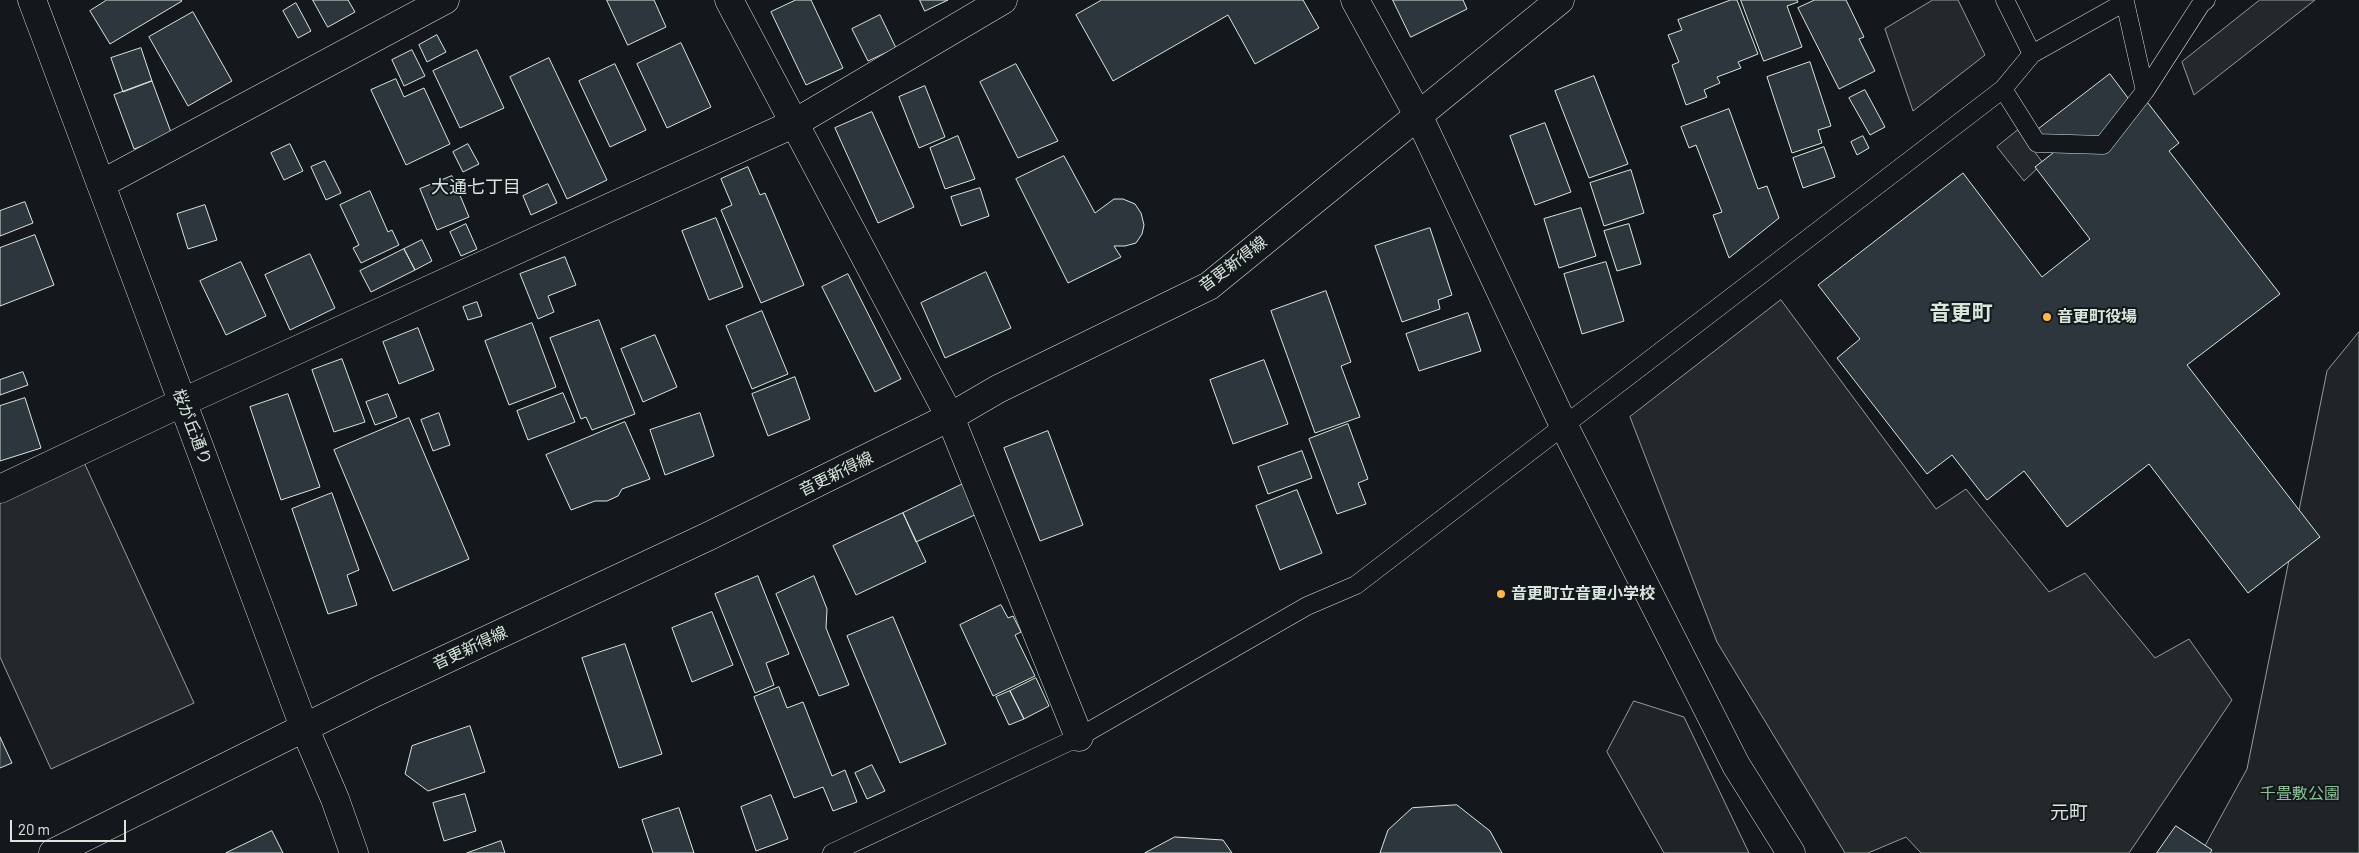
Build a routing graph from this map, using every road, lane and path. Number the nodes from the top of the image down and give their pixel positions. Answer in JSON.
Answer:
{"nodes":[{"id":1,"x":32,"y":0,"type":"edge"},
{"id":2,"x":445,"y":0,"type":"edge"},
{"id":3,"x":729,"y":0,"type":"edge"},
{"id":4,"x":1003,"y":0,"type":"edge"},
{"id":5,"x":1355,"y":0,"type":"edge"},
{"id":6,"x":1560,"y":0,"type":"edge"},
{"id":7,"x":2005,"y":0,"type":"edge"},
{"id":8,"x":2206,"y":0,"type":"edge"},
{"id":9,"x":2124,"y":1,"type":"edge"},
{"id":10,"x":2032,"y":54,"type":"junction"},
{"id":11,"x":2003,"y":89,"type":"junction"},
{"id":12,"x":2145,"y":91,"type":"junction"},
{"id":13,"x":1418,"y":115,"type":"junction"},
{"id":14,"x":793,"y":124,"type":"junction"},
{"id":15,"x":101,"y":184,"type":"junction"},
{"id":16,"x":183,"y":402,"type":"junction"},
{"id":17,"x":950,"y":417,"type":"junction"},
{"id":18,"x":1564,"y":426,"type":"junction"},
{"id":19,"x":0,"y":489,"type":"edge"},
{"id":20,"x":304,"y":727,"type":"junction"},
{"id":21,"x":1079,"y":737,"type":"junction"},
{"id":22,"x":53,"y":853,"type":"edge"},
{"id":23,"x":354,"y":853,"type":"edge"},
{"id":24,"x":832,"y":853,"type":"edge"},
{"id":25,"x":1790,"y":853,"type":"edge"}],
"edges":[{"from":1,"to":15,"type":"street","name":"桜が丘通り"},
{"from":2,"to":15,"type":"street"},
{"from":3,"to":14,"type":"street"},
{"from":4,"to":14,"type":"street"},
{"from":5,"to":13,"type":"street"},
{"from":6,"to":13,"type":"street","name":"音更新得線"},
{"from":7,"to":10,"type":"lane"},
{"from":8,"to":12,"type":"lane"},
{"from":9,"to":10,"type":"lane"},
{"from":9,"to":12,"type":"lane"},
{"from":10,"to":11,"type":"lane"},
{"from":11,"to":12,"type":"lane"},
{"from":11,"to":18,"type":"lane"},
{"from":13,"to":17,"type":"street","name":"音更新得線"},
{"from":13,"to":18,"type":"street"},
{"from":14,"to":16,"type":"street"},
{"from":14,"to":17,"type":"street"},
{"from":15,"to":16,"type":"street","name":"桜が丘通り"},
{"from":16,"to":19,"type":"street"},
{"from":16,"to":20,"type":"street","name":"桜が丘通り"},
{"from":17,"to":20,"type":"street","name":"音更新得線"},
{"from":17,"to":21,"type":"street"},
{"from":18,"to":21,"type":"lane"},
{"from":18,"to":25,"type":"street"},
{"from":20,"to":22,"type":"street","name":"音更新得線"},
{"from":20,"to":23,"type":"street","name":"桜が丘通り"},
{"from":21,"to":24,"type":"lane"}]}
